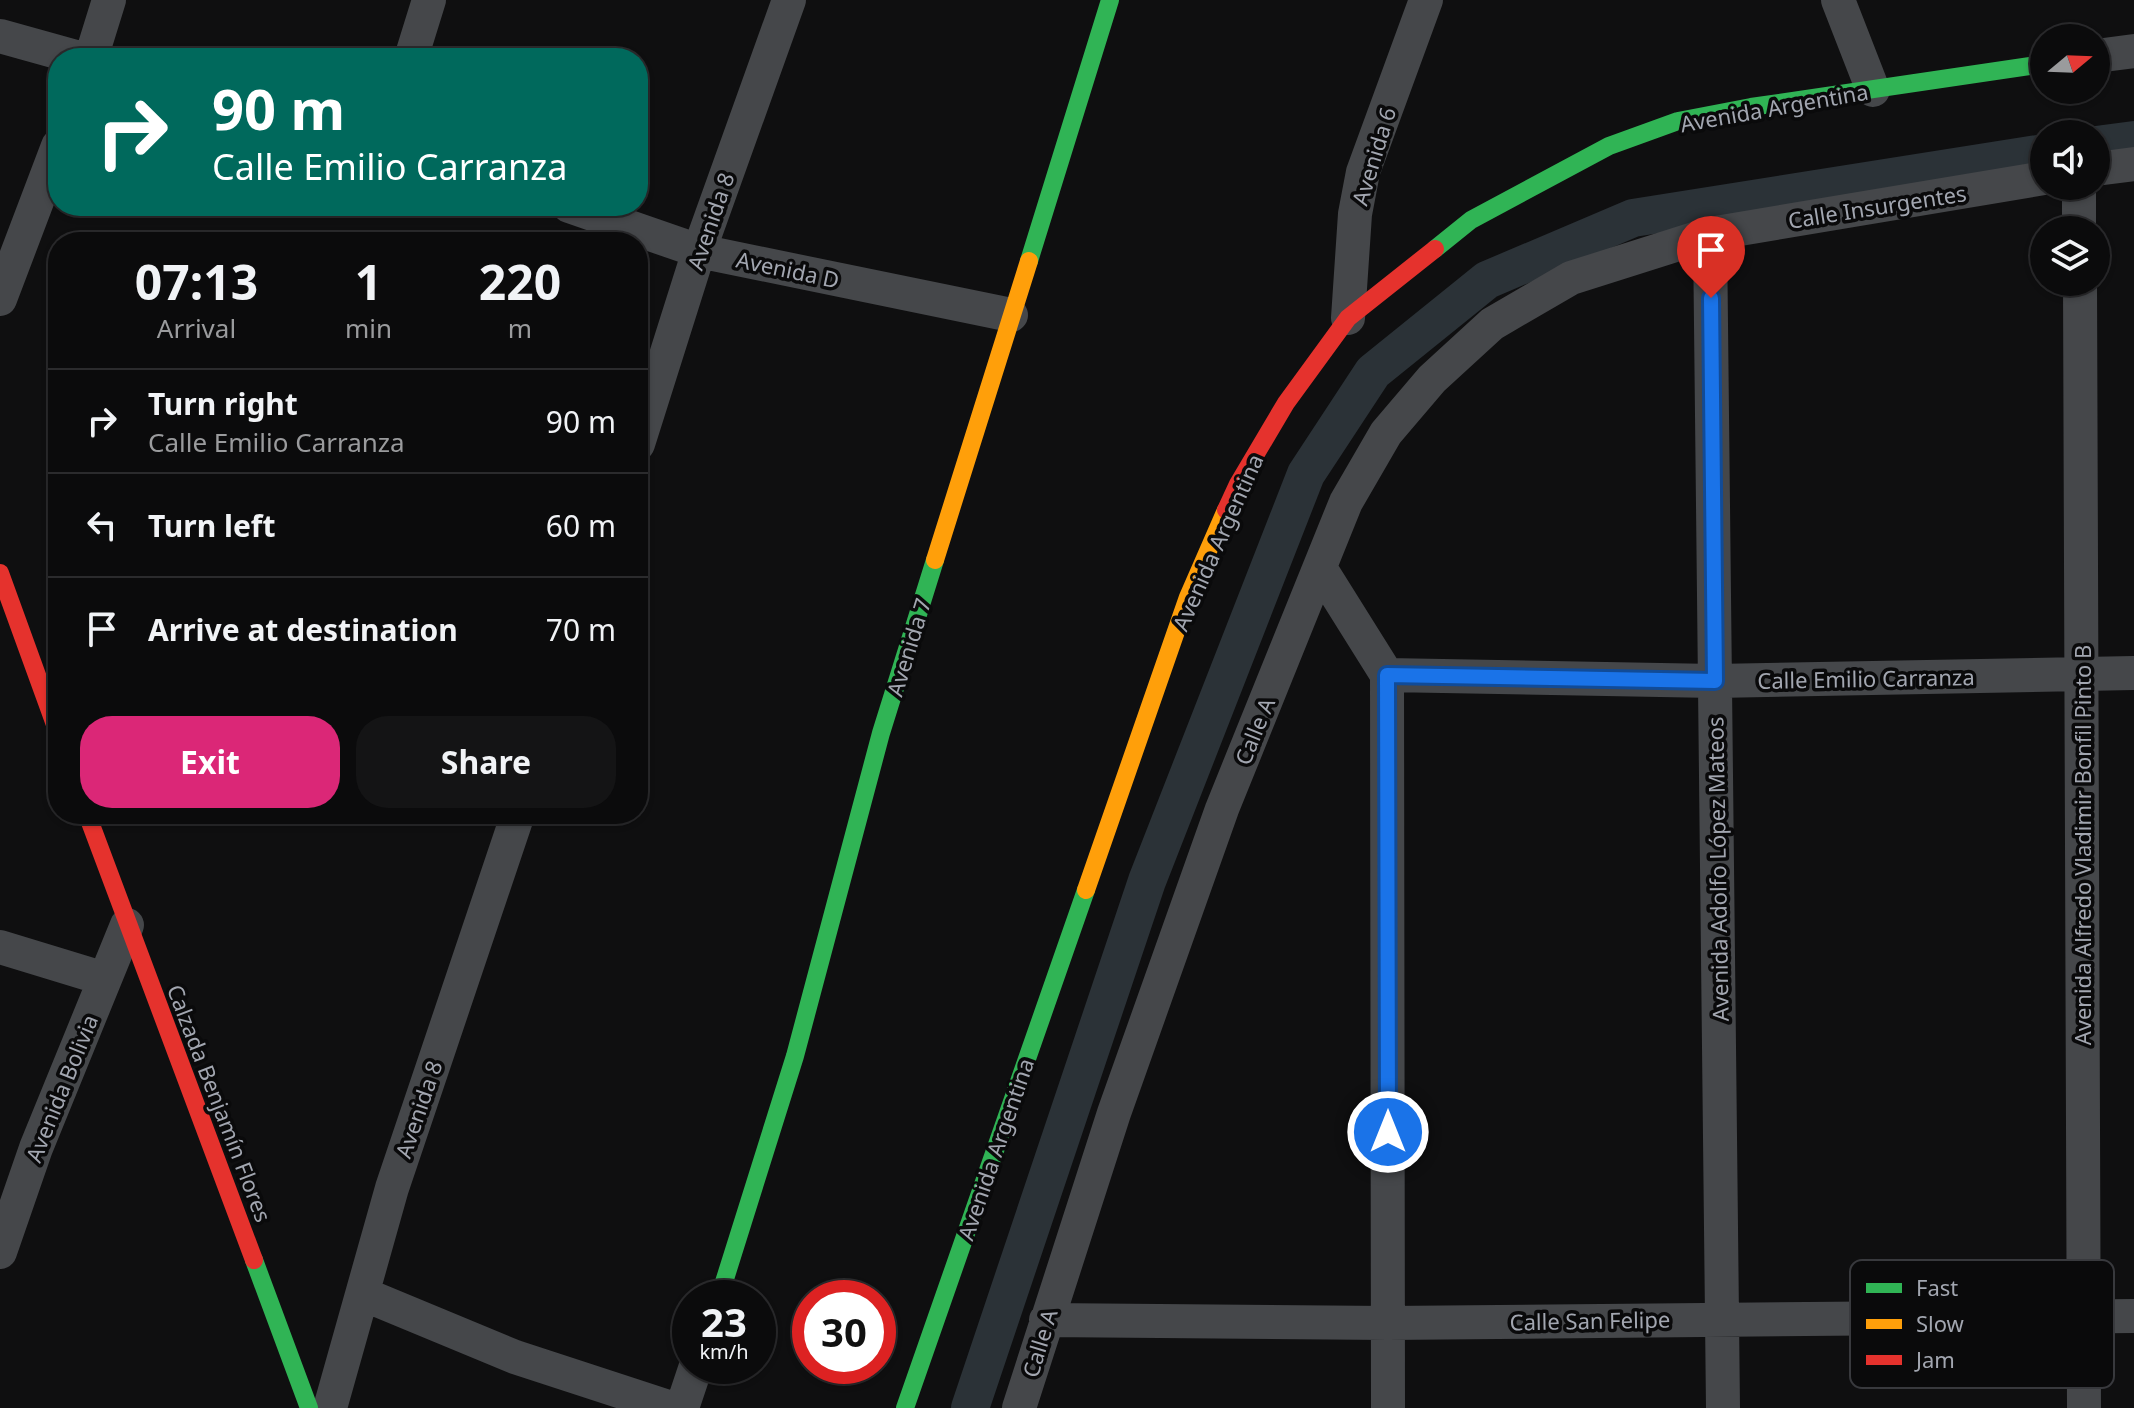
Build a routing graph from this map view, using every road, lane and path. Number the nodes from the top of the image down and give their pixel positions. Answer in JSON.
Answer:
{"nodes":[{"id":1,"x":109,"y":0,"type":"edge"},
{"id":2,"x":429,"y":0,"type":"edge"},
{"id":3,"x":789,"y":0,"type":"edge"},
{"id":4,"x":1110,"y":0,"type":"edge"},
{"id":5,"x":1426,"y":0,"type":"edge"},
{"id":6,"x":1838,"y":0,"type":"edge"},
{"id":7,"x":0,"y":36,"type":"edge"},
{"id":8,"x":94,"y":48,"type":"edge"},
{"id":9,"x":414,"y":48,"type":"edge"},
{"id":10,"x":48,"y":49,"type":"edge"},
{"id":11,"x":2134,"y":51,"type":"edge"},
{"id":12,"x":2110,"y":54,"type":"edge"},
{"id":13,"x":2030,"y":66,"type":"edge"},
{"id":14,"x":1873,"y":90,"type":"junction"},
{"id":15,"x":2134,"y":164,"type":"edge"},
{"id":16,"x":2110,"y":167,"type":"edge"},
{"id":17,"x":48,"y":172,"type":"edge"},
{"id":18,"x":2030,"y":180,"type":"edge"},
{"id":19,"x":598,"y":216,"type":"edge"},
{"id":20,"x":644,"y":232,"type":"edge"},
{"id":21,"x":648,"y":233,"type":"edge"},
{"id":22,"x":1710,"y":234,"type":"junction"},
{"id":23,"x":699,"y":251,"type":"junction"},
{"id":24,"x":2080,"y":296,"type":"edge"},
{"id":25,"x":0,"y":299,"type":"edge"},
{"id":26,"x":1011,"y":315,"type":"junction"},
{"id":27,"x":1348,"y":318,"type":"junction"},
{"id":28,"x":648,"y":412,"type":"edge"},
{"id":29,"x":1320,"y":568,"type":"junction"},
{"id":30,"x":0,"y":575,"type":"edge"},
{"id":31,"x":2134,"y":673,"type":"edge"},
{"id":32,"x":2081,"y":674,"type":"junction"},
{"id":33,"x":1387,"y":675,"type":"junction"},
{"id":34,"x":1715,"y":681,"type":"junction"},
{"id":35,"x":48,"y":706,"type":"edge"},
{"id":36,"x":91,"y":824,"type":"edge"},
{"id":37,"x":515,"y":824,"type":"edge"},
{"id":38,"x":127,"y":925,"type":"junction"},
{"id":39,"x":0,"y":947,"type":"edge"},
{"id":40,"x":105,"y":979,"type":"junction"},
{"id":41,"x":0,"y":1252,"type":"edge"},
{"id":42,"x":2084,"y":1260,"type":"edge"},
{"id":43,"x":725,"y":1280,"type":"edge"},
{"id":44,"x":363,"y":1294,"type":"junction"},
{"id":45,"x":1850,"y":1318,"type":"edge"},
{"id":46,"x":1722,"y":1319,"type":"junction"},
{"id":47,"x":1046,"y":1320,"type":"junction"},
{"id":48,"x":1388,"y":1323,"type":"junction"},
{"id":49,"x":690,"y":1384,"type":"edge"},
{"id":50,"x":309,"y":1408,"type":"edge"},
{"id":51,"x":330,"y":1408,"type":"edge"},
{"id":52,"x":671,"y":1408,"type":"edge"},
{"id":53,"x":682,"y":1408,"type":"edge"},
{"id":54,"x":905,"y":1408,"type":"edge"},
{"id":55,"x":1019,"y":1408,"type":"edge"},
{"id":56,"x":1388,"y":1408,"type":"edge"},
{"id":57,"x":1723,"y":1408,"type":"edge"}],
"edges":[{"from":1,"to":8,"type":"street"},
{"from":2,"to":9,"type":"street"},
{"from":3,"to":23,"type":"street","name":"Avenida 8"},
{"from":4,"to":26,"type":"street","name":"Avenida 7"},
{"from":5,"to":27,"type":"street","name":"Avenida 6"},
{"from":6,"to":14,"type":"street"},
{"from":7,"to":10,"type":"street"},
{"from":11,"to":12,"type":"street"},
{"from":13,"to":14,"type":"street","name":"Avenida Argentina"},
{"from":14,"to":27,"type":"street","name":"Avenida Argentina"},
{"from":15,"to":16,"type":"street"},
{"from":17,"to":25,"type":"street"},
{"from":18,"to":22,"type":"street","name":"Calle Insurgentes"},
{"from":19,"to":20,"type":"street","name":"Avenida D"},
{"from":21,"to":23,"type":"street","name":"Avenida D"},
{"from":22,"to":29,"type":"street","name":"Calle A"},
{"from":22,"to":34,"type":"street","name":"Avenida Adolfo López Mateos"},
{"from":23,"to":26,"type":"street","name":"Avenida D"},
{"from":23,"to":28,"type":"street","name":"Avenida 8"},
{"from":24,"to":32,"type":"street","name":"Avenida Alfredo Vladimir Bonfil Pinto B"},
{"from":26,"to":43,"type":"street","name":"Avenida 7"},
{"from":27,"to":54,"type":"street","name":"Avenida Argentina"},
{"from":29,"to":33,"type":"street"},
{"from":29,"to":47,"type":"street","name":"Calle A"},
{"from":30,"to":35,"type":"street"},
{"from":31,"to":32,"type":"street","name":"Calle Emilio Carranza"},
{"from":32,"to":34,"type":"street","name":"Calle Emilio Carranza"},
{"from":32,"to":42,"type":"street","name":"Avenida Alfredo Vladimir Bonfil Pinto B"},
{"from":33,"to":34,"type":"street","name":"Calle Emilio Carranza"},
{"from":33,"to":48,"type":"street"},
{"from":34,"to":46,"type":"street","name":"Avenida Adolfo López Mateos"},
{"from":36,"to":38,"type":"street","name":"Calzada Benjamín Flores"},
{"from":37,"to":44,"type":"street","name":"Avenida 8"},
{"from":38,"to":40,"type":"street","name":"Avenida Bolivia"},
{"from":38,"to":50,"type":"street","name":"Calzada Benjamín Flores"},
{"from":39,"to":40,"type":"street"},
{"from":40,"to":41,"type":"street","name":"Avenida Bolivia"},
{"from":44,"to":51,"type":"street","name":"Avenida 8"},
{"from":44,"to":52,"type":"street"},
{"from":45,"to":46,"type":"street","name":"Calle San Felipe"},
{"from":46,"to":48,"type":"street","name":"Calle San Felipe"},
{"from":46,"to":57,"type":"street","name":"Avenida Adolfo López Mateos"},
{"from":47,"to":48,"type":"street","name":"Calle San Felipe"},
{"from":47,"to":55,"type":"street","name":"Calle A"},
{"from":48,"to":56,"type":"street"},
{"from":49,"to":53,"type":"street"}]}
